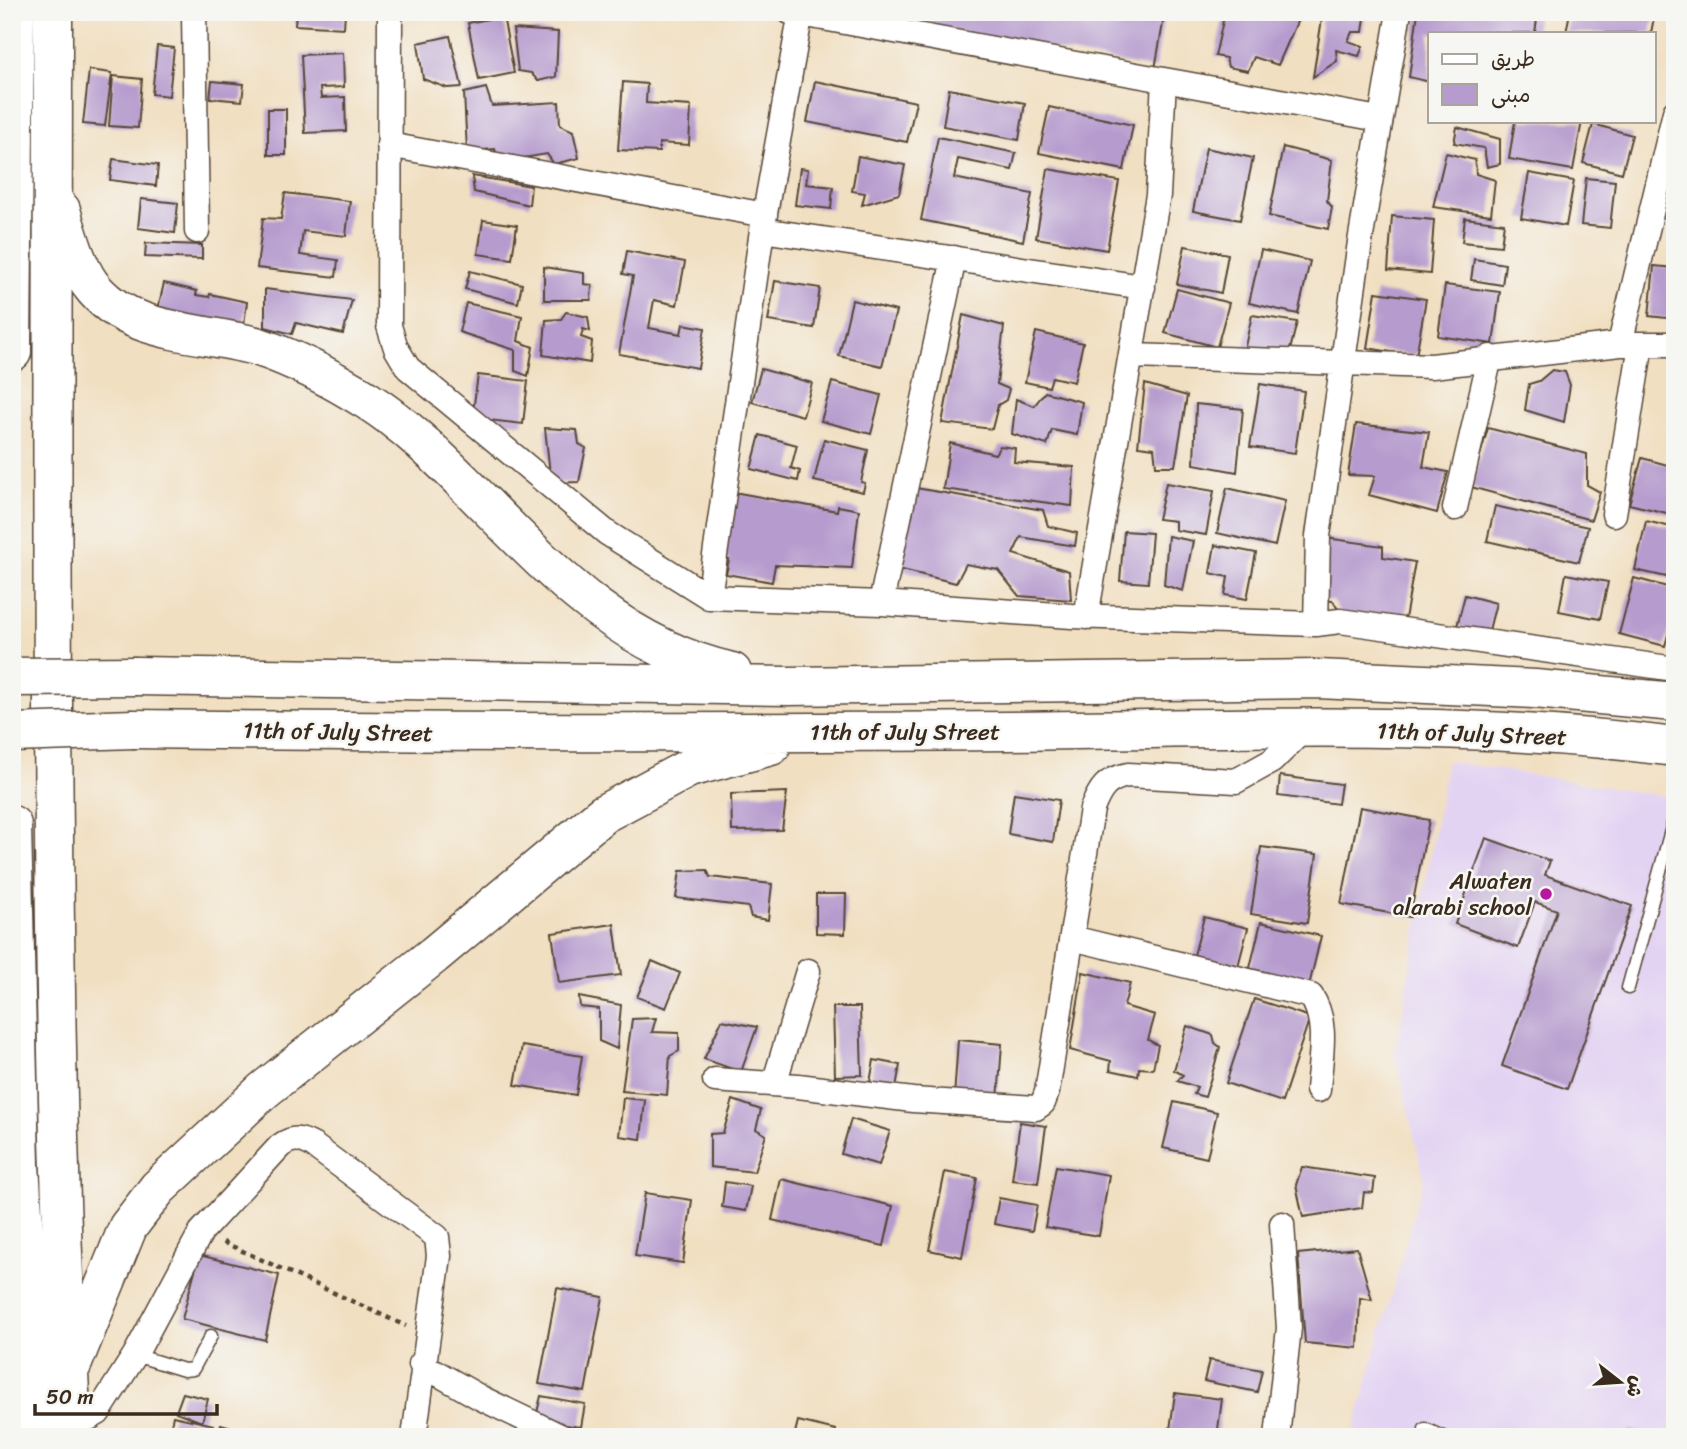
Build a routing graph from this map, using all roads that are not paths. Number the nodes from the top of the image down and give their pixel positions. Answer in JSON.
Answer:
{"nodes":[{"id":1,"x":15,"y":12,"type":"edge"},
{"id":2,"x":53,"y":12,"type":"edge"},
{"id":3,"x":194,"y":12,"type":"edge"},
{"id":4,"x":390,"y":12,"type":"edge"},
{"id":5,"x":1399,"y":12,"type":"edge"},
{"id":6,"x":797,"y":13,"type":"edge"},
{"id":7,"x":14,"y":80,"type":"edge"},
{"id":8,"x":1164,"y":80,"type":"junction"},
{"id":9,"x":1675,"y":112,"type":"edge"},
{"id":10,"x":1379,"y":119,"type":"junction"},
{"id":11,"x":389,"y":145,"type":"junction"},
{"id":12,"x":53,"y":182,"type":"junction"},
{"id":13,"x":763,"y":222,"type":"junction"},
{"id":14,"x":197,"y":231,"type":"dead end"},
{"id":15,"x":954,"y":258,"type":"junction"},
{"id":16,"x":1143,"y":287,"type":"junction"},
{"id":17,"x":1630,"y":344,"type":"junction"},
{"id":18,"x":1675,"y":344,"type":"edge"},
{"id":19,"x":12,"y":352,"type":"edge"},
{"id":20,"x":1133,"y":356,"type":"junction"},
{"id":21,"x":1490,"y":357,"type":"junction"},
{"id":22,"x":1342,"y":361,"type":"junction"},
{"id":23,"x":1455,"y":508,"type":"dead end"},
{"id":24,"x":1614,"y":514,"type":"dead end"},
{"id":25,"x":709,"y":597,"type":"junction"},
{"id":26,"x":881,"y":603,"type":"junction"},
{"id":27,"x":1086,"y":617,"type":"junction"},
{"id":28,"x":1316,"y":624,"type":"junction"},
{"id":29,"x":1675,"y":669,"type":"edge"},
{"id":30,"x":12,"y":677,"type":"edge"},
{"id":31,"x":853,"y":685,"type":"junction"},
{"id":32,"x":788,"y":686,"type":"junction"},
{"id":33,"x":1675,"y":702,"type":"edge"},
{"id":34,"x":1304,"y":729,"type":"junction"},
{"id":35,"x":837,"y":732,"type":"junction"},
{"id":36,"x":12,"y":733,"type":"edge"},
{"id":37,"x":1675,"y":747,"type":"edge"},
{"id":38,"x":1675,"y":816,"type":"edge"},
{"id":39,"x":12,"y":825,"type":"edge"},
{"id":40,"x":13,"y":892,"type":"edge"},
{"id":41,"x":1072,"y":938,"type":"junction"},
{"id":42,"x":808,"y":971,"type":"dead end"},
{"id":43,"x":1628,"y":988,"type":"dead end"},
{"id":44,"x":715,"y":1080,"type":"dead end"},
{"id":45,"x":774,"y":1084,"type":"junction"},
{"id":46,"x":15,"y":1090,"type":"edge"},
{"id":47,"x":1318,"y":1090,"type":"dead end"},
{"id":48,"x":1282,"y":1224,"type":"dead end"},
{"id":49,"x":211,"y":1336,"type":"dead end"},
{"id":50,"x":135,"y":1355,"type":"junction"},
{"id":51,"x":421,"y":1364,"type":"junction"},
{"id":52,"x":69,"y":1370,"type":"junction"},
{"id":53,"x":73,"y":1428,"type":"edge"},
{"id":54,"x":1425,"y":1429,"type":"dead end"},
{"id":55,"x":37,"y":1437,"type":"edge"},
{"id":56,"x":414,"y":1437,"type":"edge"},
{"id":57,"x":562,"y":1437,"type":"edge"},
{"id":58,"x":1277,"y":1437,"type":"edge"},
{"id":59,"x":1443,"y":1437,"type":"edge"}],
"edges":[{"from":1,"to":7,"type":"highway"},
{"from":2,"to":12,"type":"highway"},
{"from":3,"to":14,"type":"street"},
{"from":4,"to":11,"type":"street"},
{"from":5,"to":10,"type":"street"},
{"from":6,"to":8,"type":"street"},
{"from":6,"to":13,"type":"street"},
{"from":7,"to":19,"type":"highway"},
{"from":8,"to":10,"type":"street"},
{"from":8,"to":16,"type":"street"},
{"from":9,"to":17,"type":"street"},
{"from":10,"to":22,"type":"street"},
{"from":11,"to":13,"type":"street"},
{"from":11,"to":25,"type":"street"},
{"from":12,"to":32,"type":"highway"},
{"from":12,"to":52,"type":"highway"},
{"from":13,"to":15,"type":"street"},
{"from":13,"to":25,"type":"street"},
{"from":15,"to":16,"type":"street"},
{"from":15,"to":26,"type":"street"},
{"from":16,"to":20,"type":"street"},
{"from":17,"to":18,"type":"street"},
{"from":17,"to":21,"type":"street"},
{"from":17,"to":24,"type":"street"},
{"from":20,"to":22,"type":"street"},
{"from":20,"to":27,"type":"street"},
{"from":21,"to":22,"type":"street"},
{"from":21,"to":23,"type":"street"},
{"from":22,"to":28,"type":"street"},
{"from":25,"to":26,"type":"street"},
{"from":26,"to":27,"type":"street"},
{"from":27,"to":28,"type":"street"},
{"from":28,"to":29,"type":"street"},
{"from":30,"to":32,"type":"highway","name":"11th of July Street","bridge":true},
{"from":31,"to":32,"type":"highway","name":"11th of July Street"},
{"from":31,"to":33,"type":"highway","name":"11th of July Street"},
{"from":31,"to":35,"type":"highway"},
{"from":34,"to":35,"type":"highway","name":"11th of July Street"},
{"from":34,"to":37,"type":"highway","name":"11th of July Street"},
{"from":34,"to":41,"type":"street"},
{"from":35,"to":36,"type":"highway","name":"11th of July Street","bridge":true},
{"from":35,"to":52,"type":"highway"},
{"from":38,"to":43,"type":"lane"},
{"from":39,"to":40,"type":"highway"},
{"from":40,"to":46,"type":"highway"},
{"from":41,"to":45,"type":"street"},
{"from":41,"to":47,"type":"street"},
{"from":42,"to":45,"type":"street"},
{"from":44,"to":45,"type":"street"},
{"from":46,"to":55,"type":"highway"},
{"from":48,"to":58,"type":"street"},
{"from":49,"to":50,"type":"lane"},
{"from":50,"to":51,"type":"street"},
{"from":50,"to":53,"type":"street"},
{"from":51,"to":56,"type":"street"},
{"from":51,"to":57,"type":"street"},
{"from":52,"to":53,"type":"highway"},
{"from":54,"to":59,"type":"lane"}]}
